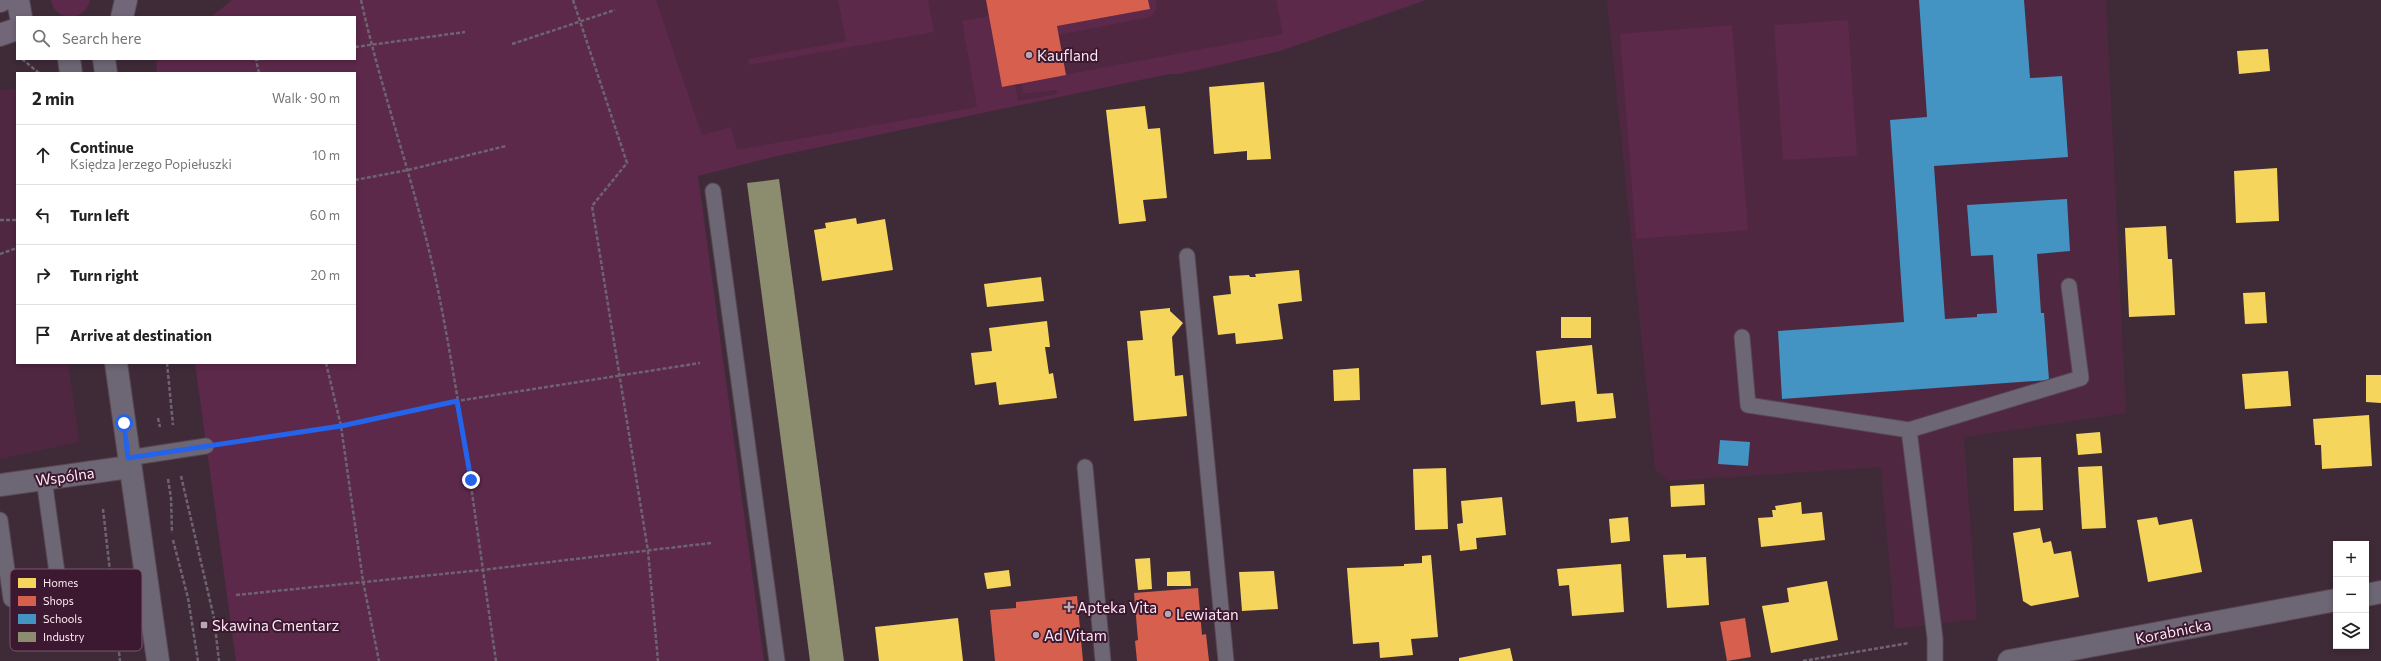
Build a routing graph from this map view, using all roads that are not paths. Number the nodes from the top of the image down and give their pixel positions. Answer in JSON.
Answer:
{"nodes":[{"id":1,"x":18,"y":0,"type":"edge"},
{"id":2,"x":126,"y":0,"type":"edge"},
{"id":3,"x":22,"y":16,"type":"edge"},
{"id":4,"x":122,"y":16,"type":"edge"},
{"id":5,"x":16,"y":29,"type":"edge"},
{"id":6,"x":0,"y":35,"type":"edge"},
{"id":7,"x":69,"y":60,"type":"edge"},
{"id":8,"x":104,"y":60,"type":"edge"},
{"id":9,"x":72,"y":72,"type":"edge"},
{"id":10,"x":106,"y":72,"type":"edge"},
{"id":11,"x":713,"y":191,"type":"dead end"},
{"id":12,"x":1187,"y":256,"type":"dead end"},
{"id":13,"x":2069,"y":286,"type":"dead end"},
{"id":14,"x":1742,"y":338,"type":"dead end"},
{"id":15,"x":116,"y":364,"type":"edge"},
{"id":16,"x":1909,"y":430,"type":"junction"},
{"id":17,"x":206,"y":446,"type":"road end"},
{"id":18,"x":129,"y":463,"type":"junction"},
{"id":19,"x":1085,"y":467,"type":"dead end"},
{"id":20,"x":44,"y":480,"type":"junction"},
{"id":21,"x":0,"y":485,"type":"edge"},
{"id":22,"x":0,"y":520,"type":"edge"},
{"id":23,"x":56,"y":569,"type":"edge"},
{"id":24,"x":10,"y":592,"type":"edge"},
{"id":25,"x":2381,"y":592,"type":"edge"},
{"id":26,"x":2369,"y":594,"type":"edge"},
{"id":27,"x":2333,"y":601,"type":"edge"},
{"id":28,"x":158,"y":661,"type":"edge"},
{"id":29,"x":777,"y":661,"type":"edge"},
{"id":30,"x":1103,"y":661,"type":"edge"},
{"id":31,"x":1226,"y":661,"type":"edge"},
{"id":32,"x":1935,"y":661,"type":"edge"},
{"id":33,"x":2009,"y":661,"type":"edge"}],
"edges":[{"from":1,"to":3,"type":"main road"},
{"from":2,"to":4,"type":"main road"},
{"from":5,"to":6,"type":"main road"},
{"from":7,"to":9,"type":"street"},
{"from":8,"to":10,"type":"street"},
{"from":11,"to":29,"type":"lane"},
{"from":12,"to":31,"type":"lane"},
{"from":13,"to":16,"type":"lane"},
{"from":14,"to":16,"type":"lane"},
{"from":15,"to":18,"type":"street"},
{"from":16,"to":32,"type":"lane"},
{"from":17,"to":18,"type":"lane"},
{"from":18,"to":20,"type":"street","name":"Wspólna"},
{"from":18,"to":28,"type":"street"},
{"from":19,"to":30,"type":"lane"},
{"from":20,"to":21,"type":"street","name":"Wspólna"},
{"from":20,"to":23,"type":"lane"},
{"from":22,"to":24,"type":"lane"},
{"from":25,"to":26,"type":"street"},
{"from":27,"to":33,"type":"street","name":"Korabnicka"}]}
